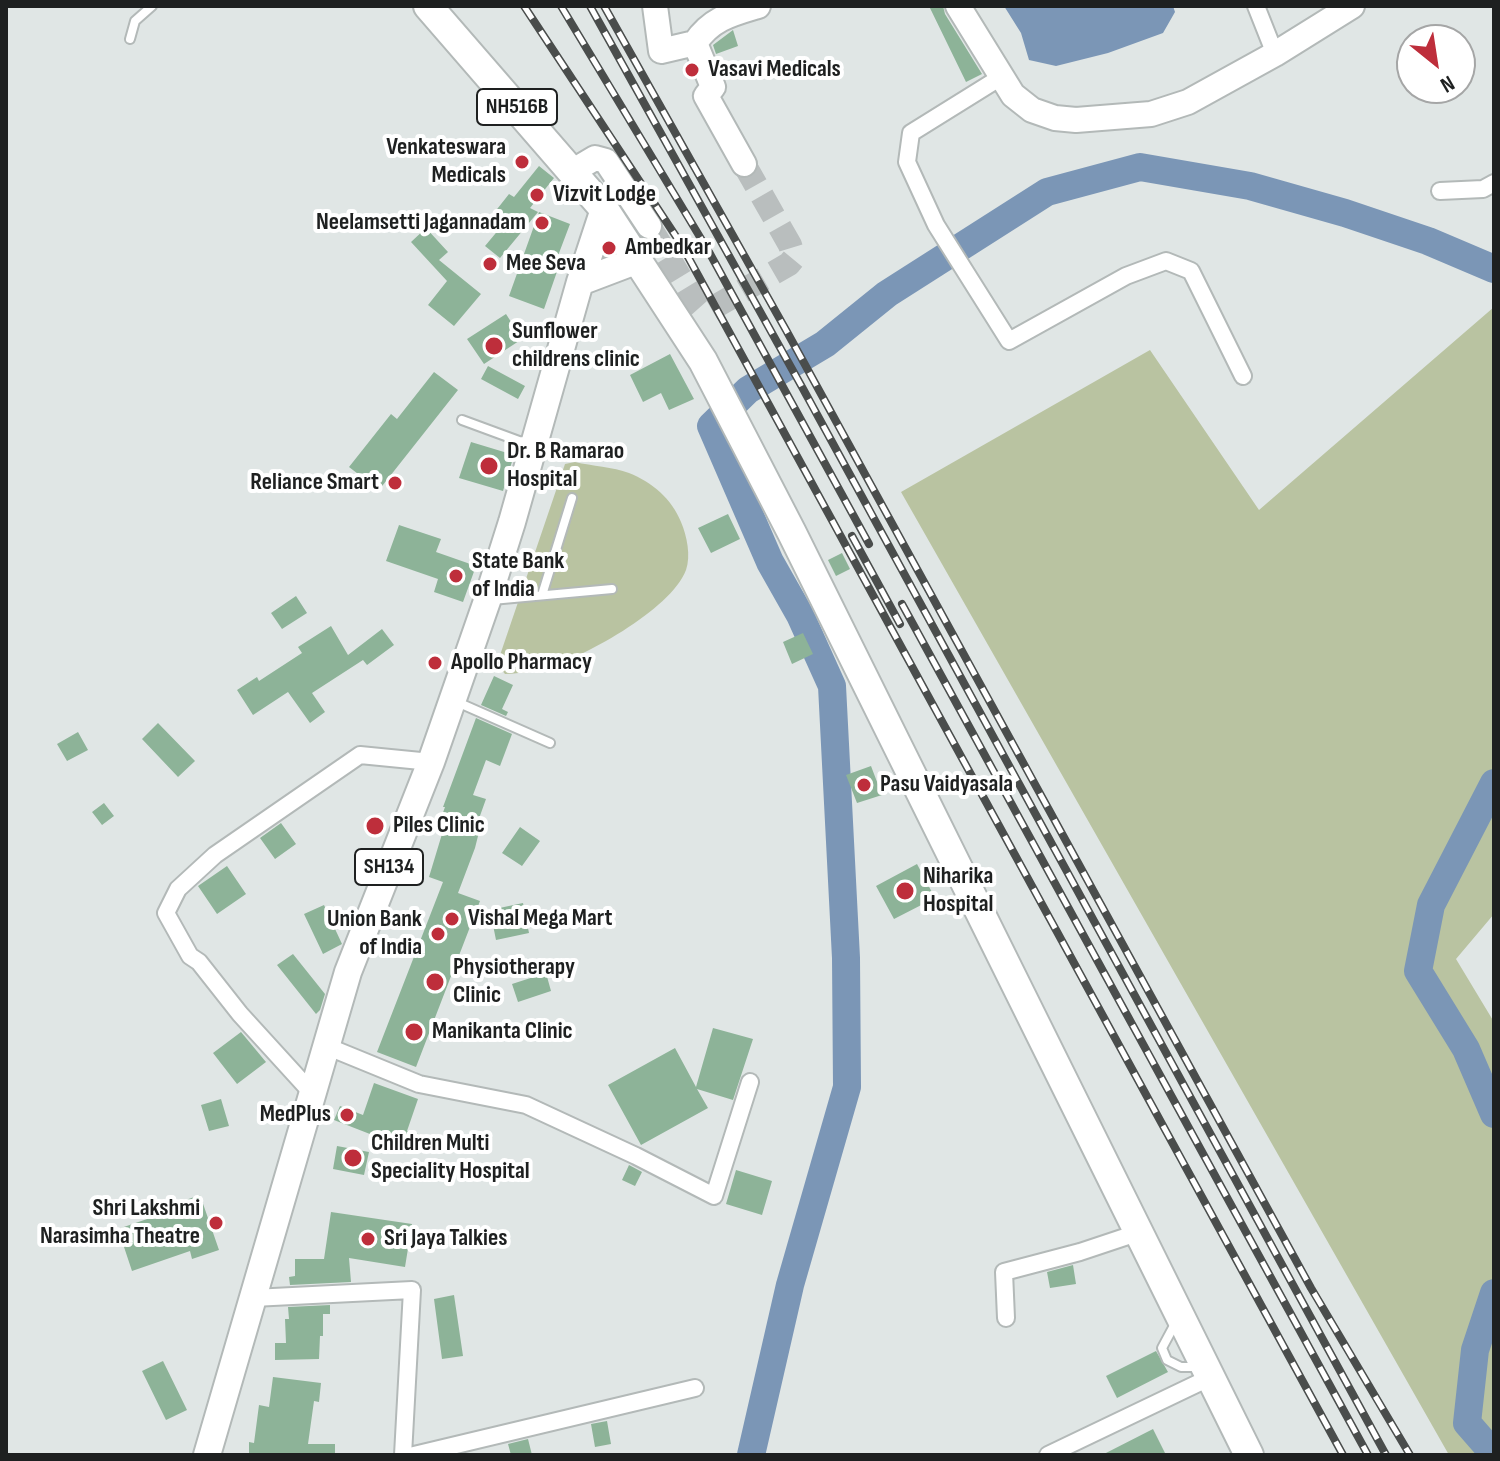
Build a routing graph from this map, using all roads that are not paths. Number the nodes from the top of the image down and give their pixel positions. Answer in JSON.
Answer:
{"nodes":[{"id":1,"x":152,"y":6,"type":"edge"},
{"id":2,"x":428,"y":6,"type":"edge"},
{"id":3,"x":655,"y":6,"type":"edge"},
{"id":4,"x":758,"y":6,"type":"edge"},
{"id":5,"x":958,"y":6,"type":"edge"},
{"id":6,"x":1256,"y":6,"type":"edge"},
{"id":7,"x":1352,"y":6,"type":"edge"},
{"id":8,"x":130,"y":39,"type":"dead end"},
{"id":9,"x":695,"y":43,"type":"junction"},
{"id":10,"x":1275,"y":54,"type":"junction"},
{"id":11,"x":1001,"y":77,"type":"junction"},
{"id":12,"x":744,"y":164,"type":"tunnel mouth"},
{"id":13,"x":573,"y":171,"type":"junction"},
{"id":14,"x":1494,"y":183,"type":"edge"},
{"id":15,"x":1440,"y":191,"type":"dead end"},
{"id":16,"x":604,"y":209,"type":"junction"},
{"id":17,"x":649,"y":226,"type":"tunnel mouth"},
{"id":18,"x":638,"y":260,"type":"junction"},
{"id":19,"x":580,"y":282,"type":"junction"},
{"id":20,"x":1243,"y":376,"type":"dead end"},
{"id":21,"x":462,"y":420,"type":"dead end"},
{"id":22,"x":534,"y":442,"type":"junction"},
{"id":23,"x":572,"y":498,"type":"dead end"},
{"id":24,"x":612,"y":589,"type":"dead end"},
{"id":25,"x":542,"y":595,"type":"junction"},
{"id":26,"x":487,"y":601,"type":"junction"},
{"id":27,"x":452,"y":700,"type":"junction"},
{"id":28,"x":550,"y":743,"type":"dead end"},
{"id":29,"x":431,"y":762,"type":"junction"},
{"id":30,"x":326,"y":1046,"type":"junction"},
{"id":31,"x":750,"y":1082,"type":"dead end"},
{"id":32,"x":312,"y":1093,"type":"junction"},
{"id":33,"x":1140,"y":1232,"type":"junction"},
{"id":34,"x":253,"y":1298,"type":"junction"},
{"id":35,"x":1006,"y":1318,"type":"dead end"},
{"id":36,"x":1208,"y":1372,"type":"junction"},
{"id":37,"x":695,"y":1388,"type":"dead end"},
{"id":38,"x":207,"y":1455,"type":"edge"},
{"id":39,"x":403,"y":1455,"type":"edge"},
{"id":40,"x":414,"y":1455,"type":"edge"},
{"id":41,"x":1048,"y":1455,"type":"edge"},
{"id":42,"x":1249,"y":1455,"type":"edge"}],
"edges":[{"from":1,"to":8,"type":"lane"},
{"from":2,"to":13,"type":"highway","number":"NH516B"},
{"from":3,"to":9,"type":"main road"},
{"from":4,"to":9,"type":"main road"},
{"from":5,"to":11,"type":"main road"},
{"from":6,"to":10,"type":"street"},
{"from":7,"to":10,"type":"main road"},
{"from":9,"to":12,"type":"main road"},
{"from":10,"to":11,"type":"main road"},
{"from":11,"to":20,"type":"street"},
{"from":13,"to":16,"type":"highway","number":"NH516B"},
{"from":13,"to":17,"type":"main road"},
{"from":14,"to":15,"type":"street"},
{"from":16,"to":18,"type":"highway","number":"NH516B"},
{"from":16,"to":19,"type":"main road","number":"SH134"},
{"from":18,"to":19,"type":"main road"},
{"from":18,"to":33,"type":"highway","number":"NH516B"},
{"from":19,"to":22,"type":"main road","number":"SH134"},
{"from":21,"to":22,"type":"lane"},
{"from":22,"to":26,"type":"main road","number":"SH134"},
{"from":23,"to":25,"type":"lane"},
{"from":24,"to":25,"type":"lane"},
{"from":25,"to":26,"type":"lane"},
{"from":26,"to":27,"type":"main road","number":"SH134"},
{"from":27,"to":28,"type":"lane"},
{"from":27,"to":29,"type":"main road","number":"SH134"},
{"from":29,"to":30,"type":"main road","number":"SH134"},
{"from":29,"to":32,"type":"street"},
{"from":30,"to":31,"type":"street"},
{"from":30,"to":32,"type":"main road","number":"SH134"},
{"from":32,"to":34,"type":"main road","number":"SH134"},
{"from":33,"to":35,"type":"street"},
{"from":33,"to":36,"type":"highway","number":"NH516B"},
{"from":34,"to":38,"type":"main road","number":"SH134"},
{"from":34,"to":39,"type":"street"},
{"from":36,"to":41,"type":"street"},
{"from":36,"to":42,"type":"highway","number":"NH516B"},
{"from":37,"to":40,"type":"street"}]}
